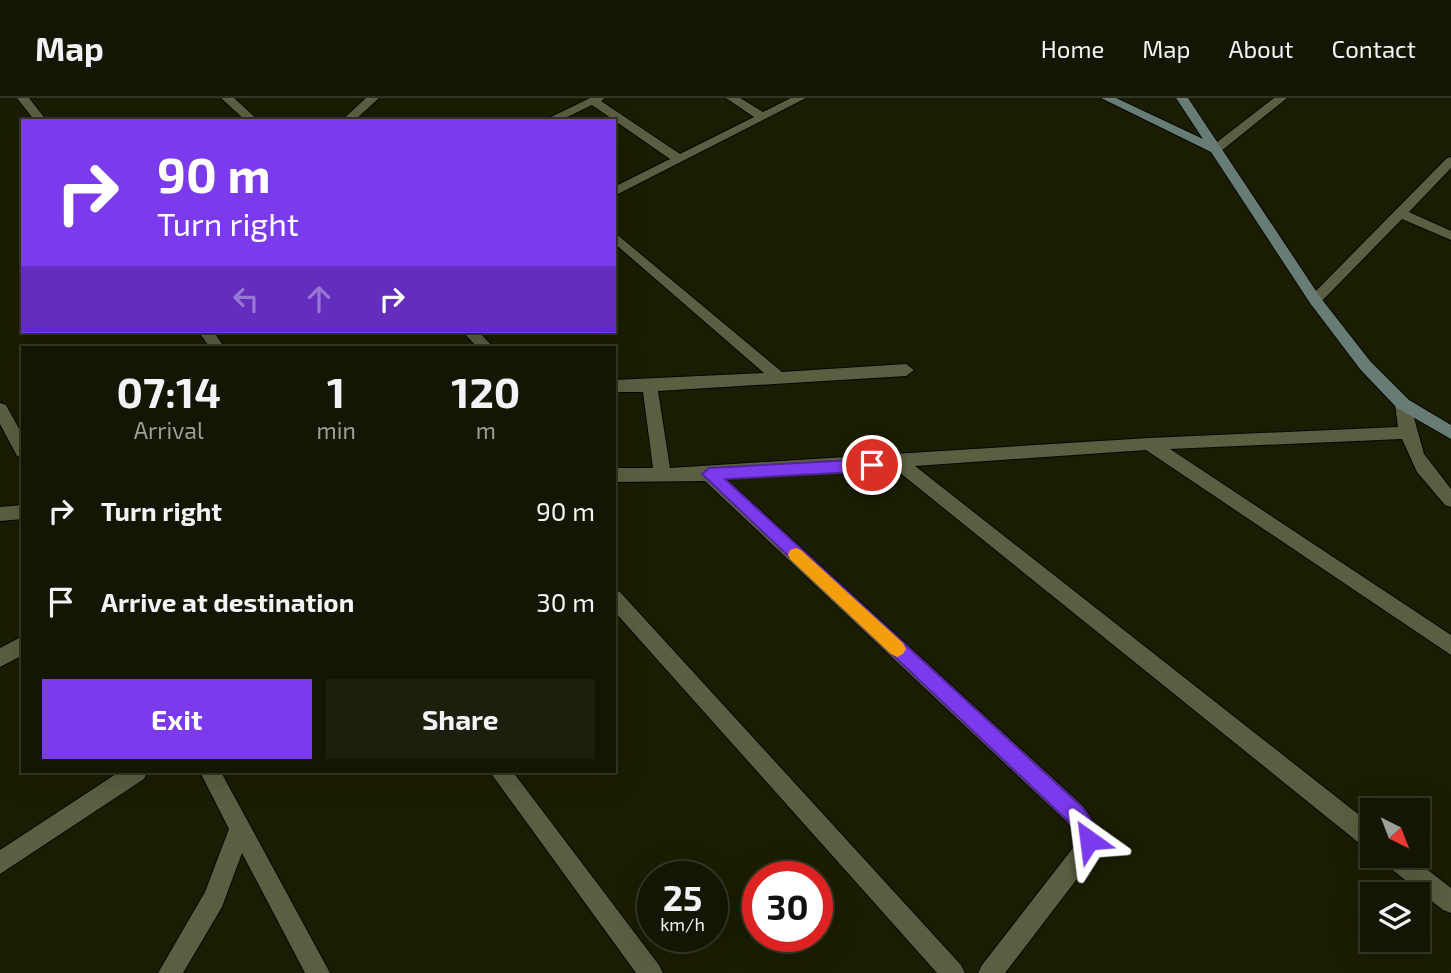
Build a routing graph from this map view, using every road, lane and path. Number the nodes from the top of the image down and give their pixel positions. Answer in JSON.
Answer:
{"nodes":[{"id":1,"x":23,"y":98,"type":"edge"},
{"id":2,"x":228,"y":98,"type":"edge"},
{"id":3,"x":373,"y":98,"type":"edge"},
{"id":4,"x":732,"y":98,"type":"edge"},
{"id":5,"x":800,"y":98,"type":"edge"},
{"id":6,"x":1107,"y":98,"type":"edge"},
{"id":7,"x":1182,"y":98,"type":"edge"},
{"id":8,"x":1281,"y":98,"type":"edge"},
{"id":9,"x":596,"y":99,"type":"edge"},
{"id":10,"x":763,"y":117,"type":"junction"},
{"id":11,"x":39,"y":119,"type":"edge"},
{"id":12,"x":251,"y":119,"type":"edge"},
{"id":13,"x":349,"y":119,"type":"edge"},
{"id":14,"x":553,"y":119,"type":"edge"},
{"id":15,"x":1216,"y":149,"type":"junction"},
{"id":16,"x":679,"y":159,"type":"junction"},
{"id":17,"x":1451,"y":161,"type":"edge"},
{"id":18,"x":616,"y":191,"type":"edge"},
{"id":19,"x":1400,"y":213,"type":"junction"},
{"id":20,"x":1451,"y":236,"type":"edge"},
{"id":21,"x":616,"y":238,"type":"edge"},
{"id":22,"x":1315,"y":300,"type":"junction"},
{"id":23,"x":471,"y":333,"type":"edge"},
{"id":24,"x":484,"y":346,"type":"edge"},
{"id":25,"x":906,"y":370,"type":"dead end"},
{"id":26,"x":779,"y":378,"type":"junction"},
{"id":27,"x":616,"y":386,"type":"edge"},
{"id":28,"x":650,"y":386,"type":"junction"},
{"id":29,"x":1403,"y":404,"type":"junction"},
{"id":30,"x":0,"y":409,"type":"edge"},
{"id":31,"x":1405,"y":433,"type":"junction"},
{"id":32,"x":1451,"y":433,"type":"edge"},
{"id":33,"x":1149,"y":444,"type":"junction"},
{"id":34,"x":21,"y":447,"type":"edge"},
{"id":35,"x":899,"y":463,"type":"junction"},
{"id":36,"x":662,"y":473,"type":"junction"},
{"id":37,"x":709,"y":474,"type":"junction"},
{"id":38,"x":616,"y":475,"type":"edge"},
{"id":39,"x":1451,"y":500,"type":"edge"},
{"id":40,"x":21,"y":512,"type":"edge"},
{"id":41,"x":0,"y":514,"type":"edge"},
{"id":42,"x":616,"y":600,"type":"edge"},
{"id":43,"x":21,"y":646,"type":"edge"},
{"id":44,"x":1451,"y":646,"type":"edge"},
{"id":45,"x":0,"y":658,"type":"edge"},
{"id":46,"x":135,"y":773,"type":"edge"},
{"id":47,"x":211,"y":773,"type":"edge"},
{"id":48,"x":501,"y":773,"type":"edge"},
{"id":49,"x":240,"y":829,"type":"junction"},
{"id":50,"x":1360,"y":829,"type":"edge"},
{"id":51,"x":0,"y":863,"type":"edge"},
{"id":52,"x":1408,"y":868,"type":"edge"},
{"id":53,"x":1451,"y":902,"type":"edge"},
{"id":54,"x":170,"y":973,"type":"edge"},
{"id":55,"x":318,"y":973,"type":"edge"},
{"id":56,"x":651,"y":973,"type":"edge"},
{"id":57,"x":953,"y":973,"type":"edge"},
{"id":58,"x":990,"y":973,"type":"edge"}],
"edges":[{"from":1,"to":11,"type":"street"},
{"from":2,"to":12,"type":"street"},
{"from":3,"to":13,"type":"street"},
{"from":4,"to":10,"type":"street"},
{"from":5,"to":10,"type":"street"},
{"from":6,"to":15,"type":"street"},
{"from":7,"to":15,"type":"street"},
{"from":8,"to":15,"type":"street"},
{"from":9,"to":14,"type":"street"},
{"from":9,"to":16,"type":"street"},
{"from":10,"to":16,"type":"street"},
{"from":15,"to":22,"type":"street"},
{"from":16,"to":18,"type":"street"},
{"from":17,"to":19,"type":"street"},
{"from":19,"to":20,"type":"street"},
{"from":19,"to":22,"type":"street"},
{"from":21,"to":26,"type":"street"},
{"from":22,"to":29,"type":"street"},
{"from":23,"to":24,"type":"street"},
{"from":25,"to":26,"type":"street"},
{"from":26,"to":28,"type":"street"},
{"from":27,"to":28,"type":"street"},
{"from":28,"to":36,"type":"street"},
{"from":29,"to":31,"type":"street"},
{"from":29,"to":32,"type":"street"},
{"from":30,"to":34,"type":"street"},
{"from":31,"to":33,"type":"street"},
{"from":31,"to":39,"type":"street"},
{"from":33,"to":35,"type":"street"},
{"from":33,"to":44,"type":"street"},
{"from":35,"to":37,"type":"street"},
{"from":35,"to":50,"type":"street"},
{"from":36,"to":37,"type":"street"},
{"from":36,"to":38,"type":"street"},
{"from":37,"to":58,"type":"street"},
{"from":40,"to":41,"type":"street"},
{"from":42,"to":57,"type":"street"},
{"from":43,"to":45,"type":"street"},
{"from":46,"to":51,"type":"street"},
{"from":47,"to":49,"type":"street"},
{"from":48,"to":56,"type":"street"},
{"from":49,"to":54,"type":"street"},
{"from":49,"to":55,"type":"street"},
{"from":52,"to":53,"type":"street"}]}
